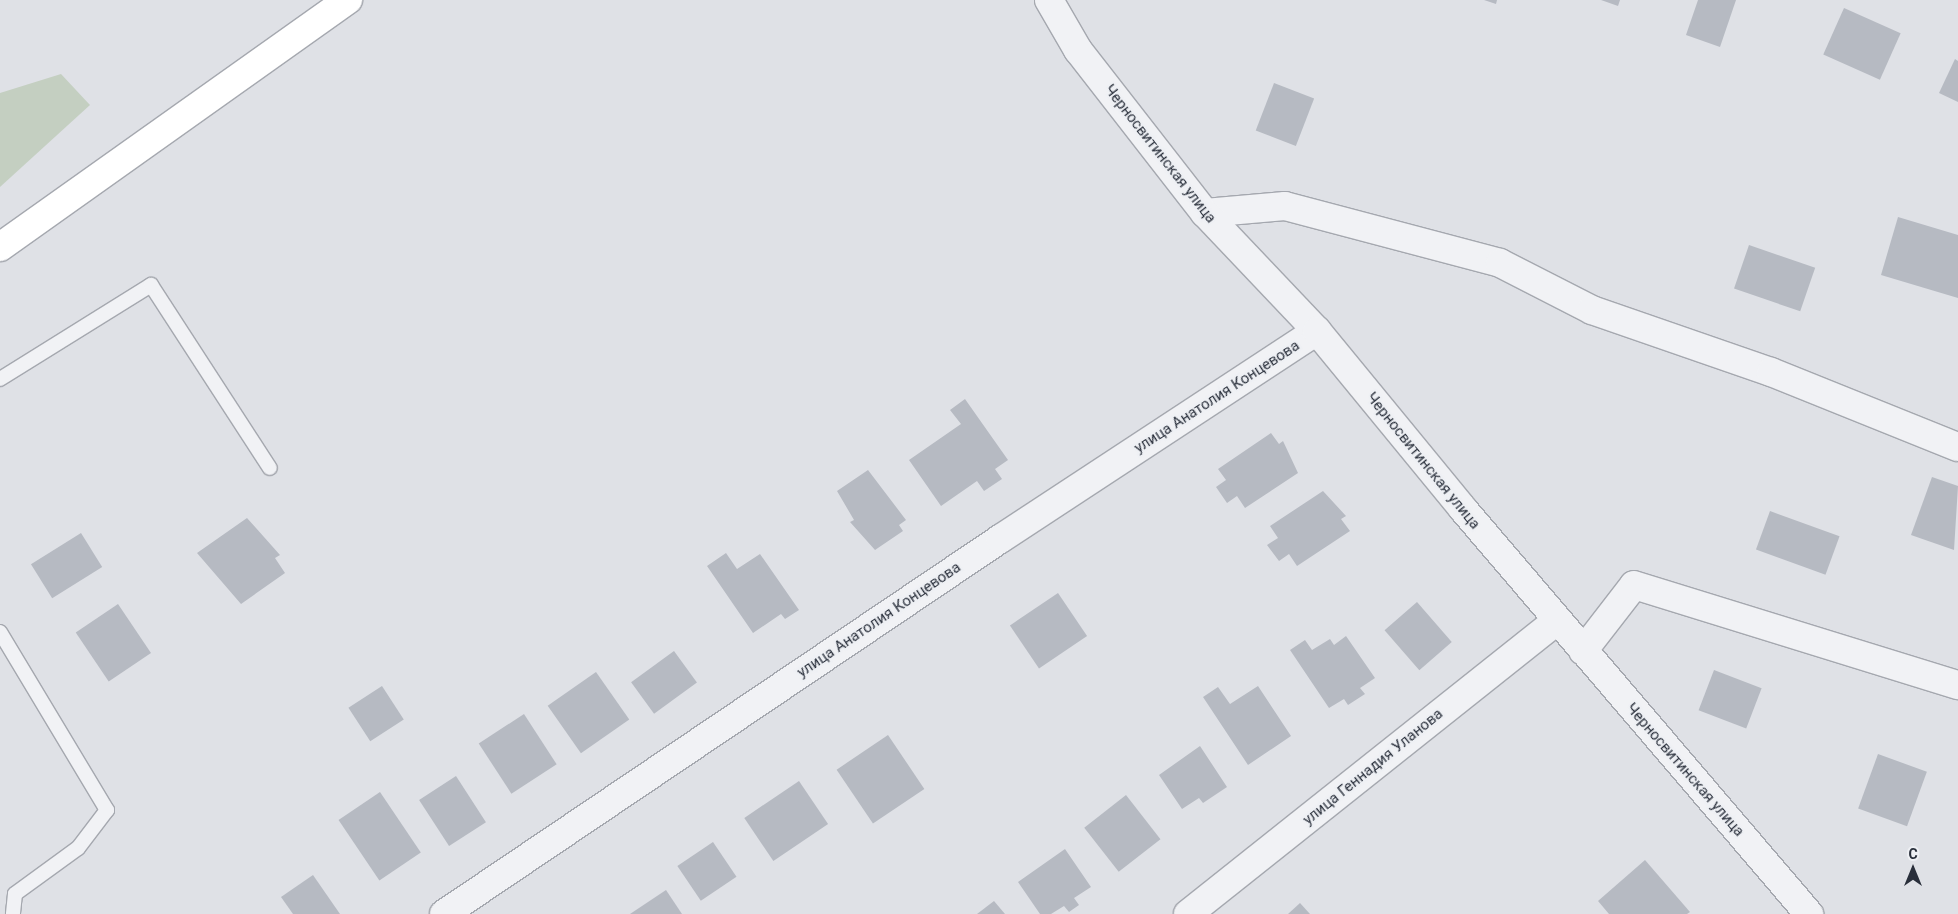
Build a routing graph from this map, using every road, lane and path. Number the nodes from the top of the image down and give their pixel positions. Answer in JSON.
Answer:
{"nodes":[{"id":1,"x":348,"y":0,"type":"edge"},
{"id":2,"x":1049,"y":0,"type":"edge"},
{"id":3,"x":1205,"y":213,"type":"junction"},
{"id":4,"x":0,"y":247,"type":"edge"},
{"id":5,"x":1317,"y":331,"type":"junction"},
{"id":6,"x":0,"y":379,"type":"edge"},
{"id":7,"x":1958,"y":447,"type":"edge"},
{"id":8,"x":270,"y":468,"type":"dead end"},
{"id":9,"x":1557,"y":620,"type":"junction"},
{"id":10,"x":0,"y":632,"type":"edge"},
{"id":11,"x":1583,"y":651,"type":"junction"},
{"id":12,"x":1958,"y":685,"type":"edge"},
{"id":13,"x":1804,"y":912,"type":"edge"},
{"id":14,"x":13,"y":914,"type":"edge"},
{"id":15,"x":444,"y":914,"type":"edge"},
{"id":16,"x":1188,"y":914,"type":"edge"}],
"edges":[{"from":1,"to":4,"type":"main road"},
{"from":2,"to":3,"type":"street","name":"Черносвитинская улица"},
{"from":3,"to":5,"type":"street","name":"Черносвитинская улица"},
{"from":3,"to":7,"type":"street"},
{"from":5,"to":9,"type":"street","name":"Черносвитинская улица"},
{"from":5,"to":15,"type":"street","name":"улица Анатолия Концевова"},
{"from":6,"to":8,"type":"lane"},
{"from":9,"to":11,"type":"street","name":"Черносвитинская улица"},
{"from":9,"to":16,"type":"street","name":"улица Геннадия Уланова"},
{"from":10,"to":14,"type":"lane"},
{"from":11,"to":12,"type":"street"},
{"from":11,"to":13,"type":"street","name":"Черносвитинская улица"}]}
